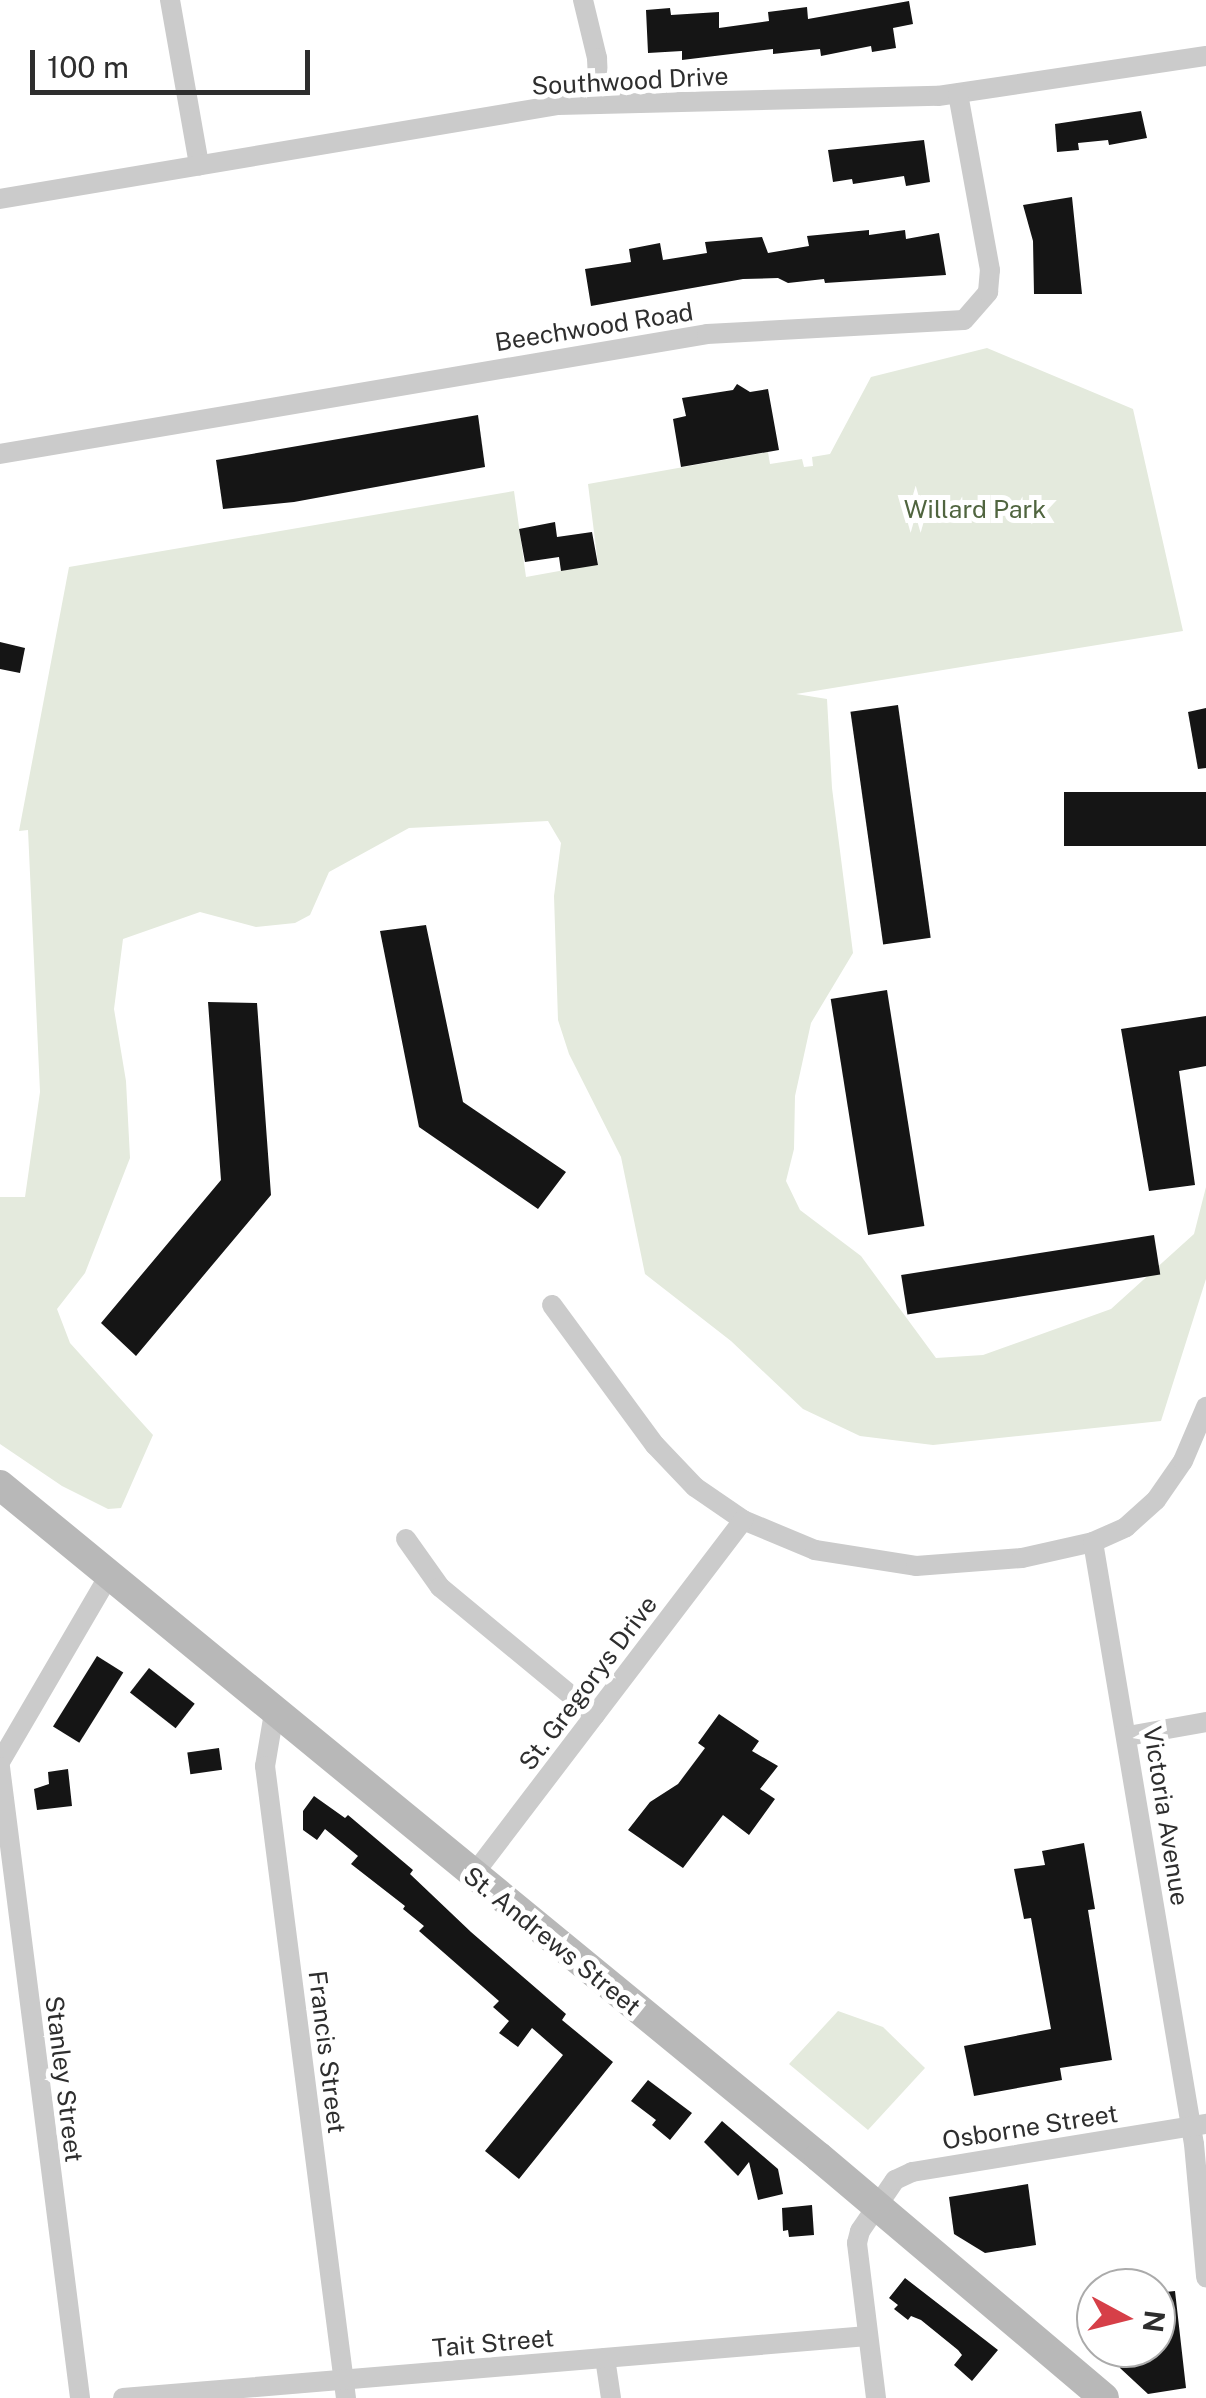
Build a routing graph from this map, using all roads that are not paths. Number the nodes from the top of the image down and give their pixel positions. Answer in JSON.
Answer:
{"nodes":[{"id":1,"x":170,"y":0,"type":"edge"},
{"id":2,"x":583,"y":0,"type":"edge"},
{"id":3,"x":1206,"y":56,"type":"edge"},
{"id":4,"x":958,"y":94,"type":"junction"},
{"id":5,"x":599,"y":104,"type":"junction"},
{"id":6,"x":198,"y":165,"type":"junction"},
{"id":7,"x":0,"y":199,"type":"edge"},
{"id":8,"x":0,"y":454,"type":"edge"},
{"id":9,"x":552,"y":1305,"type":"dead end"},
{"id":10,"x":1206,"y":1407,"type":"edge"},
{"id":11,"x":0,"y":1485,"type":"edge"},
{"id":12,"x":743,"y":1520,"type":"junction"},
{"id":13,"x":406,"y":1540,"type":"dead end"},
{"id":14,"x":1094,"y":1542,"type":"junction"},
{"id":15,"x":110,"y":1574,"type":"junction"},
{"id":16,"x":274,"y":1713,"type":"junction"},
{"id":17,"x":595,"y":1715,"type":"junction"},
{"id":18,"x":1206,"y":1722,"type":"edge"},
{"id":19,"x":1128,"y":1736,"type":"junction"},
{"id":20,"x":0,"y":1774,"type":"edge"},
{"id":21,"x":473,"y":1876,"type":"junction"},
{"id":22,"x":1198,"y":2125,"type":"edge"},
{"id":23,"x":876,"y":2206,"type":"junction"},
{"id":24,"x":1206,"y":2276,"type":"edge"},
{"id":25,"x":868,"y":2336,"type":"junction"},
{"id":26,"x":606,"y":2358,"type":"junction"},
{"id":27,"x":346,"y":2389,"type":"edge"},
{"id":28,"x":80,"y":2398,"type":"edge"},
{"id":29,"x":123,"y":2398,"type":"edge"},
{"id":30,"x":611,"y":2398,"type":"edge"},
{"id":31,"x":876,"y":2398,"type":"edge"},
{"id":32,"x":1104,"y":2398,"type":"edge"}],
"edges":[{"from":1,"to":6,"type":"street"},
{"from":2,"to":5,"type":"street"},
{"from":3,"to":4,"type":"street","name":"Southwood Drive"},
{"from":4,"to":5,"type":"street","name":"Southwood Drive"},
{"from":4,"to":8,"type":"street","name":"Beechwood Road"},
{"from":5,"to":6,"type":"street","name":"Southwood Drive"},
{"from":6,"to":7,"type":"street","name":"Southwood Drive"},
{"from":9,"to":12,"type":"street"},
{"from":10,"to":14,"type":"street"},
{"from":11,"to":15,"type":"main road","name":"St. Andrews Street"},
{"from":12,"to":14,"type":"street"},
{"from":12,"to":17,"type":"street","name":"St. Gregorys Drive"},
{"from":13,"to":17,"type":"street"},
{"from":14,"to":19,"type":"street","name":"Victoria Avenue"},
{"from":15,"to":16,"type":"main road","name":"St. Andrews Street"},
{"from":15,"to":20,"type":"street","name":"Stanley Street"},
{"from":16,"to":21,"type":"main road","name":"St. Andrews Street"},
{"from":16,"to":27,"type":"street","name":"Francis Street"},
{"from":17,"to":21,"type":"street","name":"St. Gregorys Drive"},
{"from":18,"to":19,"type":"street"},
{"from":19,"to":22,"type":"street","name":"Victoria Avenue"},
{"from":20,"to":28,"type":"street","name":"Stanley Street"},
{"from":21,"to":23,"type":"main road","name":"St. Andrews Street"},
{"from":22,"to":23,"type":"street","name":"Osborne Street"},
{"from":22,"to":24,"type":"street","name":"Victoria Avenue"},
{"from":23,"to":25,"type":"street"},
{"from":23,"to":32,"type":"main road","name":"St. Andrews Street"},
{"from":25,"to":26,"type":"street","name":"Tait Street"},
{"from":25,"to":31,"type":"street"},
{"from":26,"to":27,"type":"street","name":"Tait Street"},
{"from":26,"to":30,"type":"street"},
{"from":27,"to":29,"type":"street","name":"Tait Street"}]}
